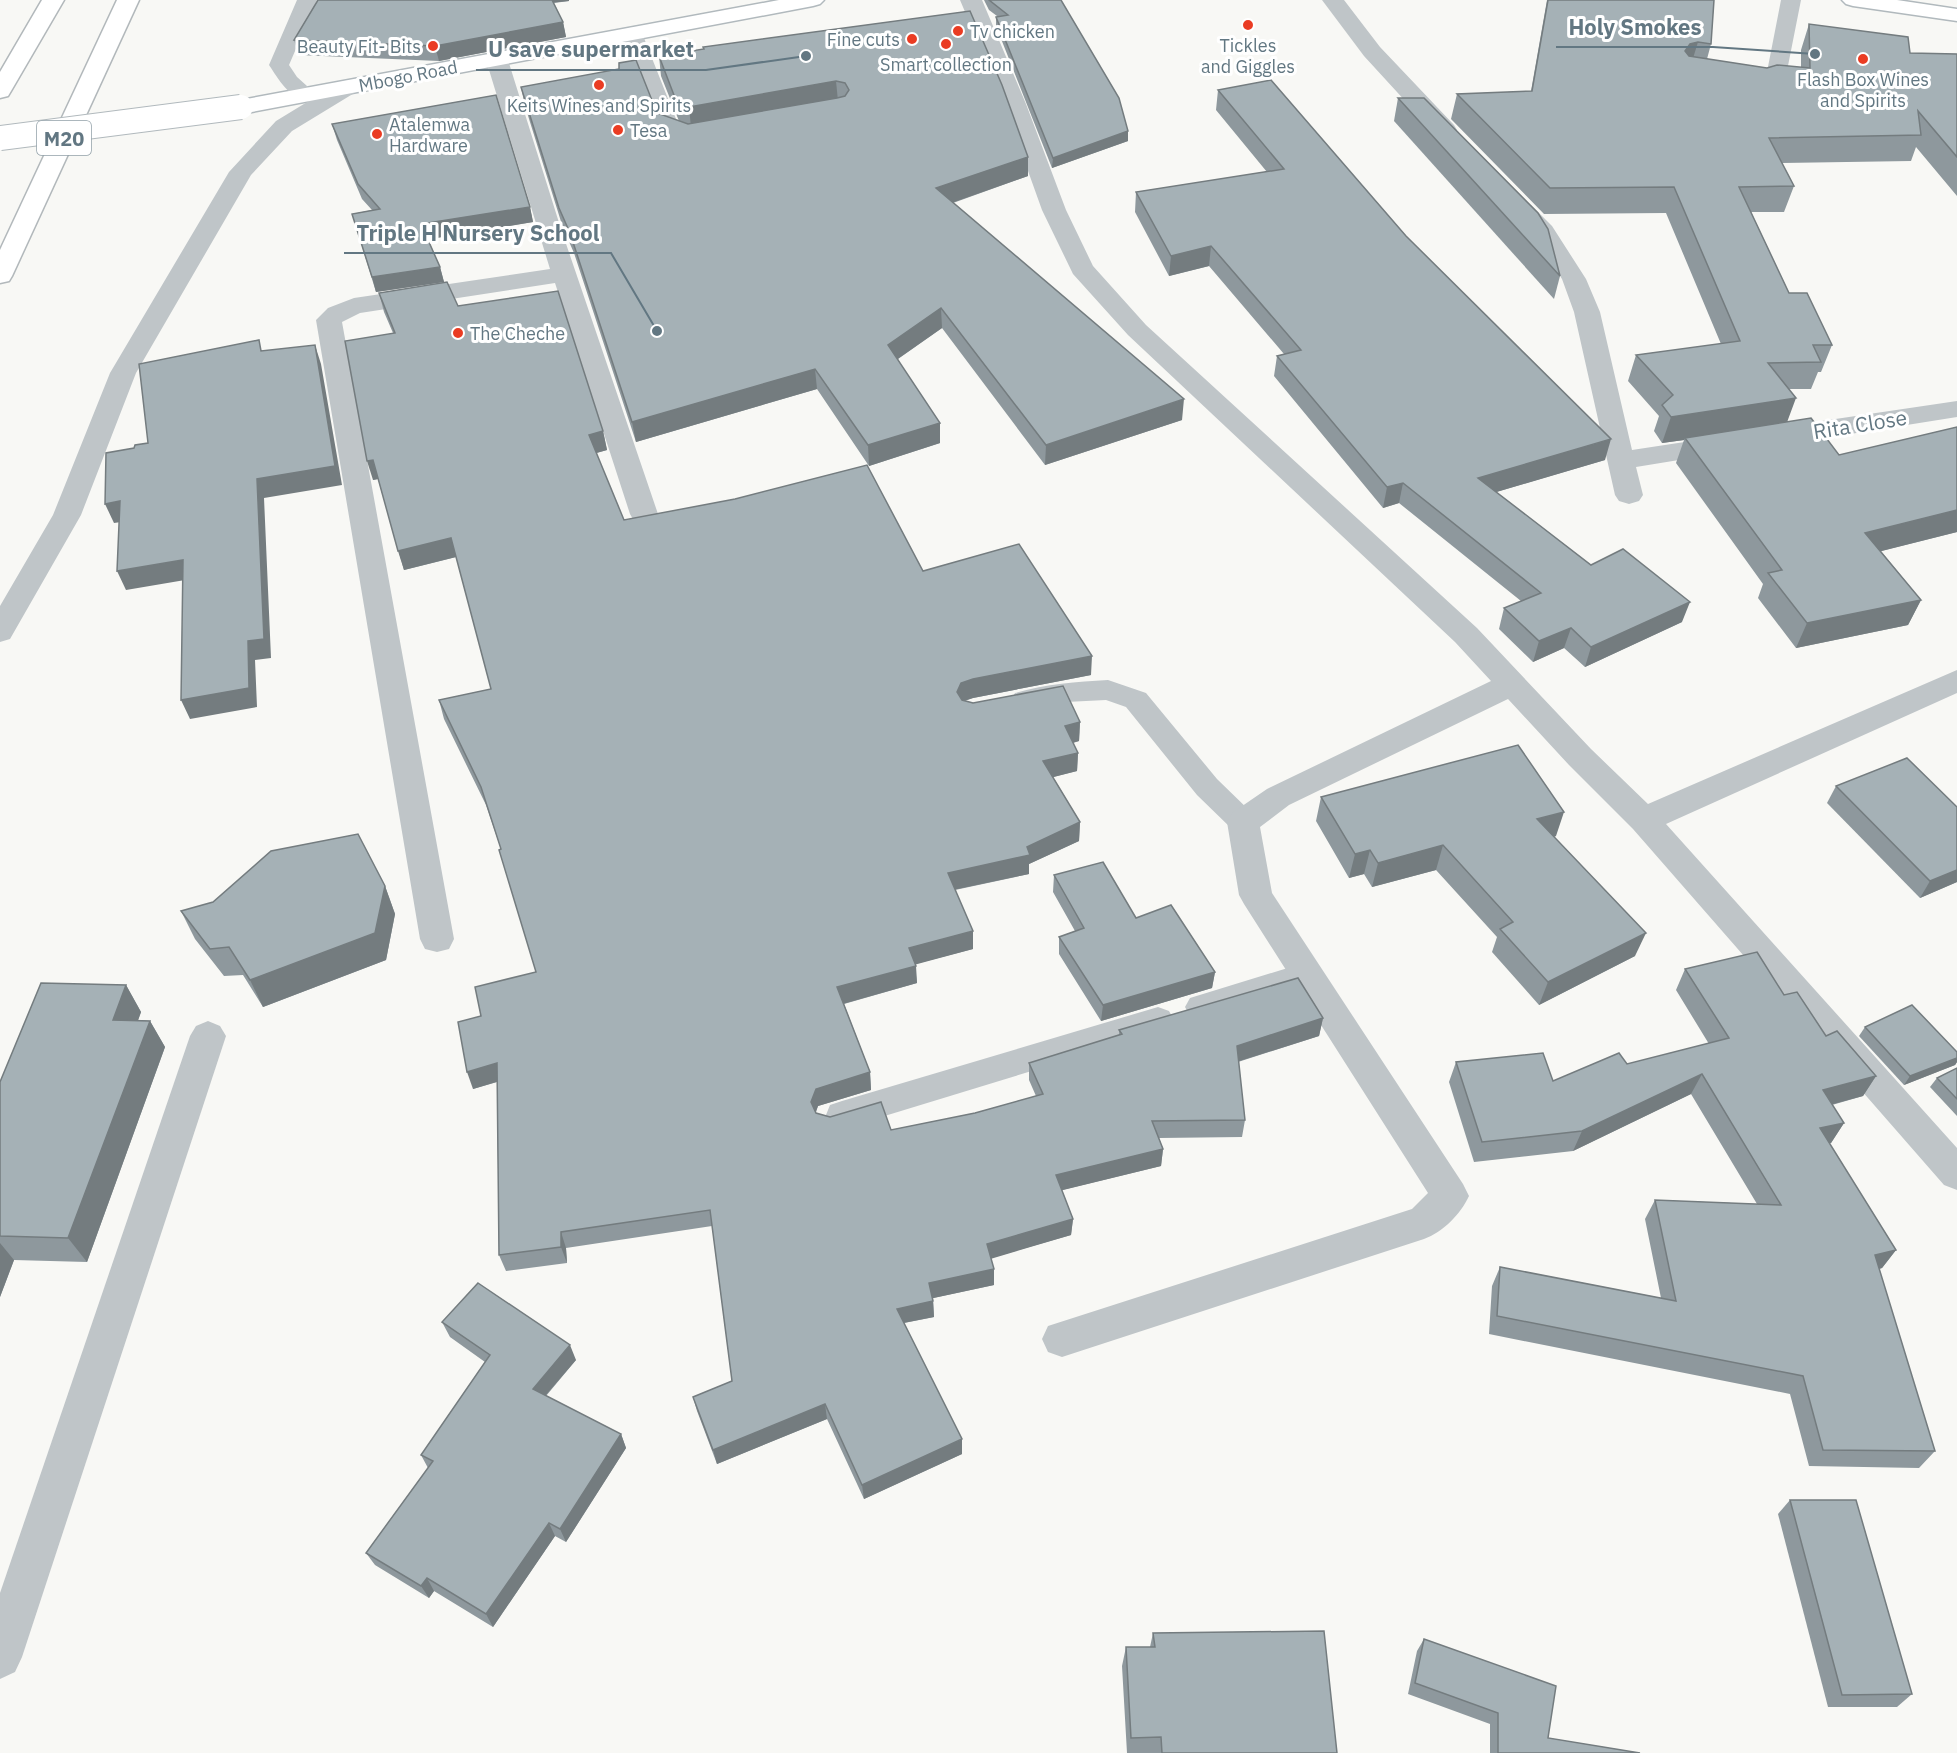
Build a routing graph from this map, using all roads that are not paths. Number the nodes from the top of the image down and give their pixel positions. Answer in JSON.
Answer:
{"nodes":[{"id":1,"x":53,"y":0,"type":"edge"},
{"id":2,"x":128,"y":0,"type":"edge"},
{"id":3,"x":307,"y":0,"type":"edge"},
{"id":4,"x":813,"y":0,"type":"edge"},
{"id":5,"x":971,"y":0,"type":"edge"},
{"id":6,"x":1333,"y":0,"type":"edge"},
{"id":7,"x":1791,"y":0,"type":"edge"},
{"id":8,"x":1853,"y":0,"type":"edge"},
{"id":9,"x":1957,"y":15,"type":"edge"},
{"id":10,"x":632,"y":33,"type":"junction"},
{"id":11,"x":497,"y":60,"type":"junction"},
{"id":12,"x":1736,"y":82,"type":"edge"},
{"id":13,"x":348,"y":87,"type":"junction"},
{"id":14,"x":0,"y":91,"type":"edge"},
{"id":15,"x":307,"y":95,"type":"junction"},
{"id":16,"x":718,"y":130,"type":"edge"},
{"id":17,"x":0,"y":138,"type":"edge"},
{"id":18,"x":1462,"y":147,"type":"edge"},
{"id":19,"x":1511,"y":197,"type":"edge"},
{"id":20,"x":564,"y":274,"type":"junction"},
{"id":21,"x":0,"y":276,"type":"edge"},
{"id":22,"x":1957,"y":409,"type":"edge"},
{"id":23,"x":1622,"y":460,"type":"junction"},
{"id":24,"x":1629,"y":495,"type":"dead end"},
{"id":25,"x":644,"y":514,"type":"edge"},
{"id":26,"x":0,"y":632,"type":"edge"},
{"id":27,"x":1957,"y":681,"type":"edge"},
{"id":28,"x":1512,"y":684,"type":"junction"},
{"id":29,"x":996,"y":705,"type":"edge"},
{"id":30,"x":1644,"y":820,"type":"junction"},
{"id":31,"x":1243,"y":822,"type":"junction"},
{"id":32,"x":437,"y":939,"type":"dead end"},
{"id":33,"x":1307,"y":975,"type":"junction"},
{"id":34,"x":208,"y":1036,"type":"dead end"},
{"id":35,"x":831,"y":1118,"type":"edge"},
{"id":36,"x":1957,"y":1174,"type":"edge"},
{"id":37,"x":1062,"y":1339,"type":"dead end"},
{"id":38,"x":0,"y":1657,"type":"edge"}],
"edges":[{"from":1,"to":14,"type":"main road"},
{"from":2,"to":21,"type":"main road","number":"M20"},
{"from":3,"to":15,"type":"lane"},
{"from":4,"to":10,"type":"main road","name":"Mbogo Road"},
{"from":5,"to":28,"type":"street"},
{"from":6,"to":18,"type":"street"},
{"from":7,"to":12,"type":"lane"},
{"from":8,"to":9,"type":"main road"},
{"from":10,"to":11,"type":"main road","name":"Mbogo Road"},
{"from":10,"to":16,"type":"lane"},
{"from":11,"to":13,"type":"main road","name":"Mbogo Road"},
{"from":11,"to":20,"type":"street"},
{"from":13,"to":15,"type":"main road","name":"Mbogo Road"},
{"from":13,"to":26,"type":"street"},
{"from":15,"to":17,"type":"main road","name":"Mbogo Road","bridge":true},
{"from":19,"to":23,"type":"street"},
{"from":20,"to":25,"type":"street"},
{"from":20,"to":32,"type":"street"},
{"from":22,"to":23,"type":"street","name":"Rita Close"},
{"from":23,"to":24,"type":"street"},
{"from":27,"to":30,"type":"street"},
{"from":28,"to":30,"type":"street"},
{"from":28,"to":31,"type":"street"},
{"from":29,"to":31,"type":"lane"},
{"from":30,"to":36,"type":"street"},
{"from":31,"to":33,"type":"street"},
{"from":33,"to":35,"type":"lane"},
{"from":33,"to":37,"type":"street"},
{"from":34,"to":38,"type":"street"}]}
